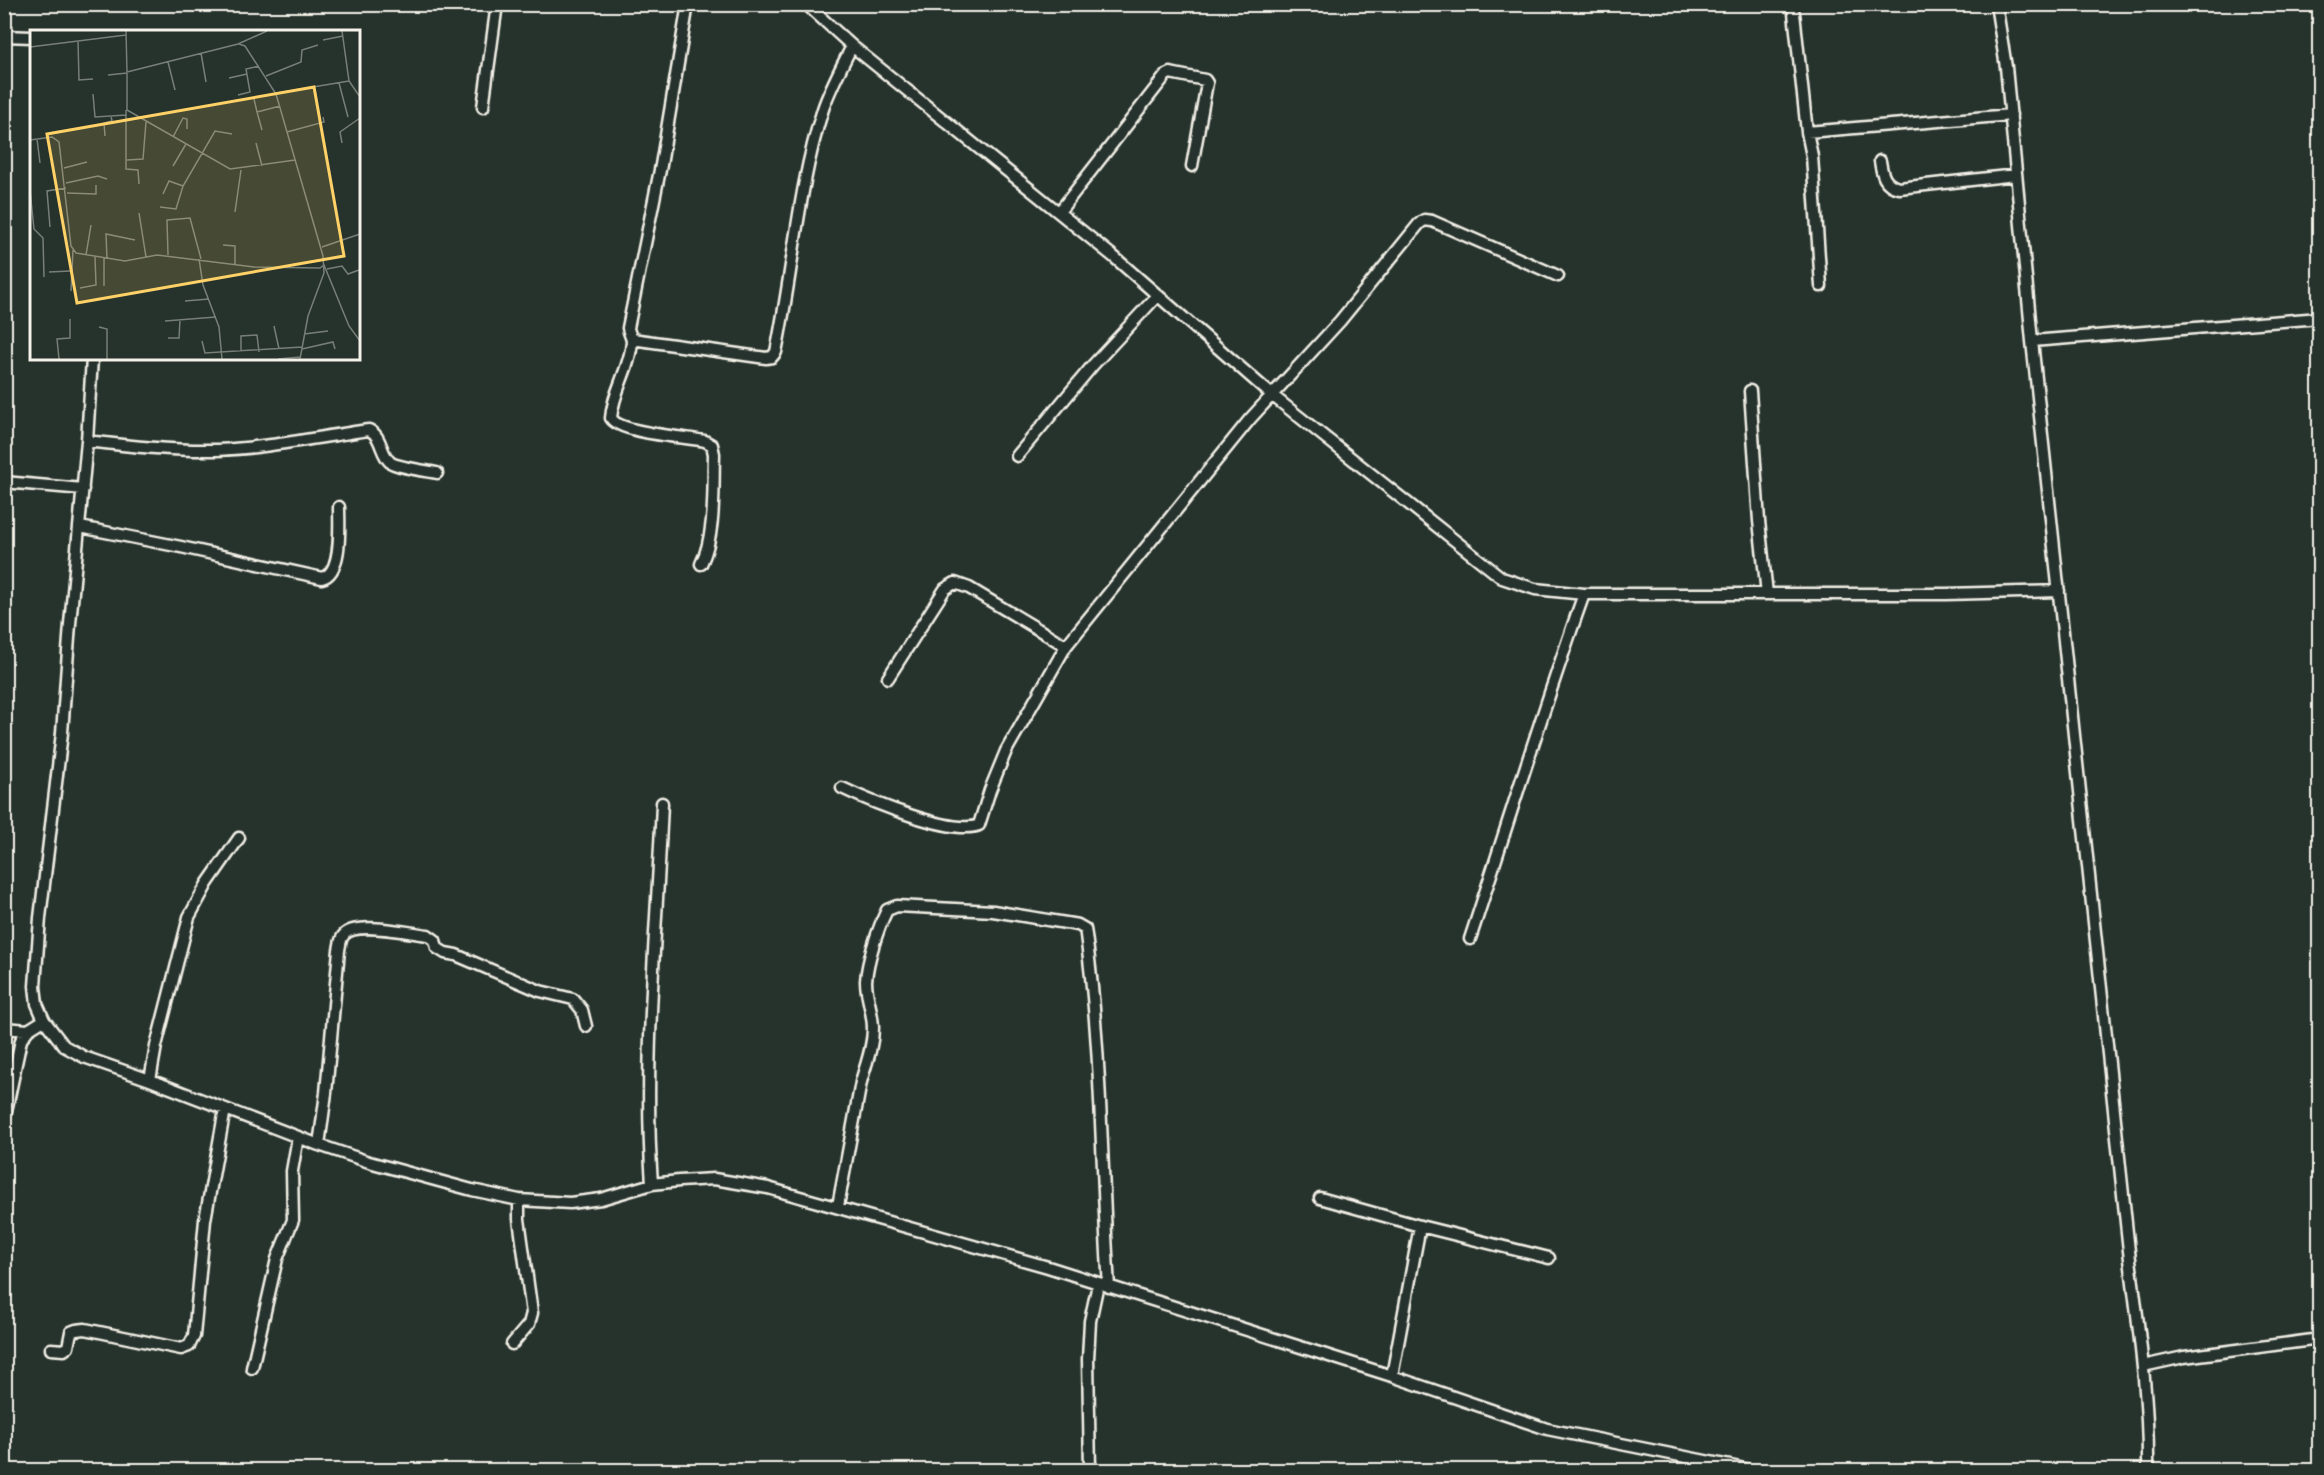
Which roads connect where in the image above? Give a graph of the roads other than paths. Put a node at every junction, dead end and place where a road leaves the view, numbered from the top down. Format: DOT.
graph roads {
  1 [pos="497,4"];
  2 [pos="688,4"];
  3 [pos="806,4"];
  4 [pos="1996,4"];
  5 [pos="1794,12"];
  6 [pos="4,36"];
  7 [pos="30,37"];
  8 [pos="852,46"];
  9 [pos="483,106"];
  10 [pos="2011,115"];
  11 [pos="1808,132"];
  12 [pos="1880,161"];
  13 [pos="1192,166"];
  14 [pos="2016,174"];
  15 [pos="1059,212"];
  16 [pos="1558,276"];
  17 [pos="1821,286"];
  18 [pos="1157,296"];
  19 [pos="2319,318"];
  20 [pos="633,339"];
  21 [pos="2032,341"];
  22 [pos="92,360"];
  23 [pos="1750,391"];
  24 [pos="1273,396"];
  25 [pos="87,441"];
  26 [pos="1017,456"];
  27 [pos="437,473"];
  28 [pos="4,482"];
  29 [pos="83,489"];
  30 [pos="339,507"];
  31 [pos="80,527"];
  32 [pos="701,564"];
  33 [pos="2059,591"];
  34 [pos="1584,594"];
  35 [pos="1767,594"];
  36 [pos="1066,646"];
  37 [pos="888,678"];
  38 [pos="842,788"];
  39 [pos="662,803"];
  40 [pos="239,838"];
  41 [pos="1470,939"];
  42 [pos="44,1020"];
  43 [pos="586,1026"];
  44 [pos="4,1028"];
  45 [pos="28,1030"];
  46 [pos="150,1080"];
  47 [pos="225,1109"];
  48 [pos="4,1121"];
  49 [pos="298,1137"];
  50 [pos="319,1145"];
  51 [pos="652,1184"];
  52 [pos="1320,1198"];
  53 [pos="519,1200"];
  54 [pos="838,1206"];
  55 [pos="1420,1226"];
  56 [pos="1549,1258"];
  57 [pos="1103,1285"];
  58 [pos="2319,1339"];
  59 [pos="512,1344"];
  60 [pos="51,1349"];
  61 [pos="2143,1366"];
  62 [pos="252,1368"];
  63 [pos="1392,1376"];
  64 [pos="1090,1470"];
  65 [pos="1750,1470"];
  66 [pos="2148,1470"];
  1 -- 9 [label="street"];
  2 -- 20 [label="street"];
  3 -- 8 [label="street"];
  4 -- 10 [label="street"];
  5 -- 11 [label="street"];
  6 -- 7 [label="street"];
  8 -- 15 [label="street"];
  8 -- 20 [label="street"];
  10 -- 11 [label="street"];
  10 -- 14 [label="street"];
  11 -- 17 [label="street"];
  12 -- 14 [label="street"];
  13 -- 15 [label="street"];
  14 -- 21 [label="street"];
  15 -- 18 [label="street"];
  16 -- 24 [label="street"];
  18 -- 24 [label="street"];
  18 -- 26 [label="street"];
  19 -- 21 [label="street"];
  20 -- 32 [label="street"];
  21 -- 33 [label="street"];
  22 -- 25 [label="street"];
  23 -- 35 [label="street"];
  24 -- 34 [label="street"];
  24 -- 36 [label="street"];
  25 -- 27 [label="street"];
  25 -- 29 [label="street"];
  28 -- 29 [label="street"];
  29 -- 31 [label="street"];
  30 -- 31 [label="street"];
  31 -- 42 [label="street"];
  33 -- 35 [label="street"];
  33 -- 61 [label="street"];
  34 -- 35 [label="street"];
  34 -- 41 [label="street"];
  36 -- 37 [label="street"];
  36 -- 38 [label="street"];
  39 -- 51 [label="street"];
  40 -- 46 [label="street"];
  42 -- 45 [label="street"];
  42 -- 46 [label="street"];
  43 -- 50 [label="street"];
  44 -- 45 [label="street"];
  45 -- 48 [label="street"];
  46 -- 47 [label="street"];
  47 -- 49 [label="street"];
  47 -- 60 [label="street"];
  49 -- 50 [label="street"];
  49 -- 62 [label="street"];
  50 -- 53 [label="street"];
  51 -- 53 [label="street"];
  51 -- 54 [label="street"];
  52 -- 55 [label="street"];
  53 -- 59 [label="street"];
  54 -- 57 [label="street"];
  54 -- 57 [label="street"];
  55 -- 56 [label="street"];
  55 -- 63 [label="street"];
  57 -- 63 [label="street"];
  57 -- 64 [label="street"];
  58 -- 61 [label="street"];
  61 -- 66 [label="street"];
  63 -- 65 [label="street"];
}
